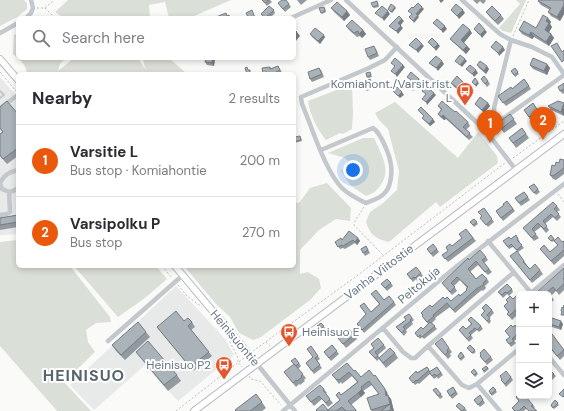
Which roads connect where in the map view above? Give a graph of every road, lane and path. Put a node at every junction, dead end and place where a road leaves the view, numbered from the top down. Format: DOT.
graph roads {
  1 [pos="31,0"];
  2 [pos="54,0"];
  3 [pos="331,0"];
  4 [pos="346,0"];
  5 [pos="462,0"];
  6 [pos="529,0"];
  7 [pos="33,8"];
  8 [pos="44,8"];
  9 [pos="28,16"];
  10 [pos="53,16"];
  11 [pos="295,16"];
  12 [pos="16,24"];
  13 [pos="0,33"];
  14 [pos="512,40"];
  15 [pos="397,47"];
  16 [pos="0,59"];
  17 [pos="0,72"];
  18 [pos="564,74"];
  19 [pos="16,78"];
  20 [pos="0,90"];
  21 [pos="16,92"];
  22 [pos="16,96"];
  23 [pos="0,98"];
  24 [pos="0,108"];
  25 [pos="564,121"];
  26 [pos="495,124"];
  27 [pos="486,132"];
  28 [pos="564,134"];
  29 [pos="321,150"];
  30 [pos="509,161"];
  31 [pos="16,170"];
  32 [pos="516,170"];
  33 [pos="564,184"];
  34 [pos="16,190"];
  35 [pos="554,191"];
  36 [pos="9,192"];
  37 [pos="564,202"];
  38 [pos="366,203"];
  39 [pos="0,215"];
  40 [pos="488,241"];
  41 [pos="383,255"];
  42 [pos="564,265"];
  43 [pos="164,268"];
  44 [pos="177,268"];
  45 [pos="513,273"];
  46 [pos="183,275"];
  47 [pos="175,282"];
  48 [pos="529,291"];
  49 [pos="535,291"];
  50 [pos="204,308"];
  51 [pos="383,328"];
  52 [pos="227,336"];
  53 [pos="108,341"];
  54 [pos="266,341"];
  55 [pos="428,346"];
  56 [pos="274,351"];
  57 [pos="516,352"];
  58 [pos="249,354"];
  59 [pos="552,361"];
  60 [pos="238,362"];
  61 [pos="257,364"];
  62 [pos="246,372"];
  63 [pos="222,375"];
  64 [pos="564,375"];
  65 [pos="224,380"];
  66 [pos="477,384"];
  67 [pos="290,405"];
  68 [pos="284,410"];
  69 [pos="176,411"];
  70 [pos="194,411"];
  71 [pos="295,411"];
  72 [pos="500,411"];
  1 -- 7 [label="street"];
  2 -- 8 [label="path"];
  3 -- 11 [label="street"];
  4 -- 15 [label="street"];
  5 -- 14 [label="street"];
  6 -- 14 [label="path"];
  7 -- 8 [label="path"];
  7 -- 9 [label="street"];
  8 -- 10 [label="path"];
  12 -- 13 [label="street"];
  14 -- 18 [label="street"];
  14 -- 26 [label="street"];
  15 -- 27 [label="street"];
  15 -- 29 [label="street"];
  16 -- 19 [label="main road"];
  17 -- 21 [label="path"];
  18 -- 26 [label="street"];
  20 -- 23 [label="lane"];
  22 -- 24 [label="street"];
  25 -- 30 [label="path"];
  26 -- 27 [label="street"];
  27 -- 30 [label="street"];
  28 -- 32 [label="main road, Vanha Viitostie"];
  29 -- 38 [label="street"];
  29 -- 38 [label="street"];
  30 -- 32 [label="street"];
  30 -- 41 [label="path"];
  31 -- 36 [label="street"];
  32 -- 56 [label="main road, Vanha Viitostie"];
  33 -- 35 [label="street, Peltokuja"];
  34 -- 36 [label="street"];
  35 -- 37 [label="path"];
  35 -- 40 [label="street, Peltokuja"];
  36 -- 39 [label="street"];
  38 -- 41 [label="path"];
  40 -- 45 [label="street"];
  40 -- 51 [label="street, Peltokuja"];
  41 -- 54 [label="path"];
  42 -- 49 [label="street"];
  43 -- 47 [label="path"];
  44 -- 46 [label="main road, Heinisuontie"];
  45 -- 48 [label="street"];
  45 -- 55 [label="street"];
  46 -- 47 [label="street"];
  46 -- 58 [label="main road, Heinisuontie"];
  47 -- 50 [label="path"];
  47 -- 53 [label="street"];
  51 -- 55 [label="street"];
  51 -- 67 [label="street, Peltokuja"];
  52 -- 60 [label="path"];
  54 -- 56 [label="path"];
  54 -- 58 [label="path"];
  55 -- 66 [label="street"];
  56 -- 61 [label="main road, Vanha Viitostie"];
  57 -- 66 [label="street"];
  58 -- 60 [label="path"];
  58 -- 61 [label="main road, Heinisuontie"];
  59 -- 64 [label="street"];
  60 -- 62 [label="path"];
  60 -- 63 [label="path"];
  61 -- 62 [label="main road, Vanha Viitostie"];
  61 -- 67 [label="street, Heinisuontie"];
  62 -- 68 [label="path"];
  62 -- 70 [label="main road, Vanha Viitostie"];
  63 -- 65 [label="path"];
  63 -- 69 [label="path"];
  66 -- 72 [label="street"];
  67 -- 68 [label="street, Peltokuja"];
  67 -- 71 [label="street, Heinisuontie"];
}
